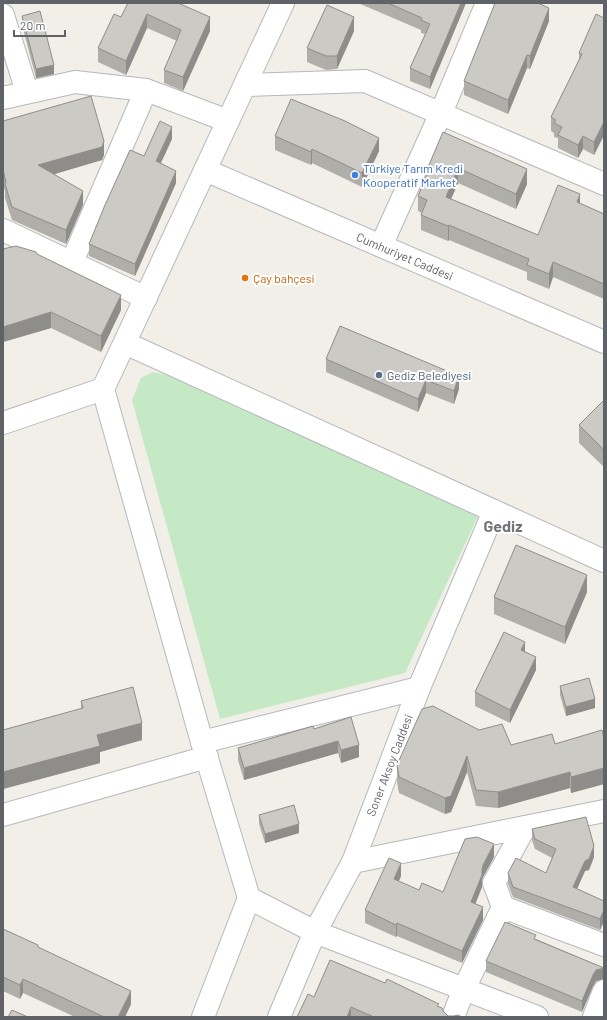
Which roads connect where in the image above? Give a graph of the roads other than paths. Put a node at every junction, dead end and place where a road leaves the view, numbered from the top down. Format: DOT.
graph roads {
  1 [pos="283,3"];
  2 [pos="487,3"];
  3 [pos="3,15"];
  4 [pos="245,85"];
  5 [pos="146,90"];
  6 [pos="27,92"];
  7 [pos="3,98"];
  8 [pos="441,113"];
  9 [pos="228,121"];
  10 [pos="205,170"];
  11 [pos="604,184"];
  12 [pos="3,230"];
  13 [pos="381,246"];
  14 [pos="72,262"];
  15 [pos="146,298"];
  16 [pos="125,342"];
  17 [pos="604,342"];
  18 [pos="103,390"];
  19 [pos="4,417"];
  20 [pos="494,511"];
  21 [pos="604,561"];
  22 [pos="418,688"];
  23 [pos="204,750"];
  24 [pos="604,811"];
  25 [pos="3,815"];
  26 [pos="525,827"];
  27 [pos="352,862"];
  28 [pos="249,898"];
  29 [pos="503,907"];
  30 [pos="315,932"];
  31 [pos="604,945"];
  32 [pos="464,989"];
  33 [pos="604,991"];
  34 [pos="203,1017"];
  35 [pos="279,1017"];
  36 [pos="453,1017"];
  37 [pos="537,1017"];
  38 [pos="594,1017"];
  1 -- 4 [label="street"];
  2 -- 8 [label="street"];
  3 -- 6 [label="street"];
  4 -- 8 [label="street"];
  4 -- 9 [label="street"];
  5 -- 6 [label="street"];
  5 -- 9 [label="street"];
  5 -- 14 [label="street"];
  6 -- 7 [label="street"];
  8 -- 11 [label="street"];
  8 -- 13 [label="street"];
  9 -- 10 [label="street"];
  10 -- 13 [label="street, Cumhuriyet Caddesi"];
  10 -- 15 [label="street"];
  12 -- 14 [label="street"];
  13 -- 17 [label="street, Cumhuriyet Caddesi"];
  14 -- 15 [label="street"];
  15 -- 16 [label="street"];
  16 -- 18 [label="street"];
  16 -- 20 [label="street"];
  18 -- 19 [label="street"];
  18 -- 23 [label="street"];
  20 -- 21 [label="street"];
  20 -- 22 [label="street, Soner Aksoy Caddesi"];
  22 -- 23 [label="street"];
  22 -- 27 [label="street, Soner Aksoy Caddesi"];
  23 -- 25 [label="street"];
  23 -- 28 [label="street"];
  24 -- 26 [label="street"];
  26 -- 27 [label="street"];
  26 -- 29 [label="street"];
  27 -- 30 [label="street, Soner Aksoy Caddesi"];
  28 -- 30 [label="street"];
  28 -- 34 [label="street"];
  29 -- 31 [label="street"];
  29 -- 32 [label="street"];
  30 -- 32 [label="street"];
  30 -- 35 [label="street, Soner Aksoy Caddesi"];
  32 -- 36 [label="street"];
  32 -- 37 [label="street"];
  33 -- 38 [label="street"];
}
